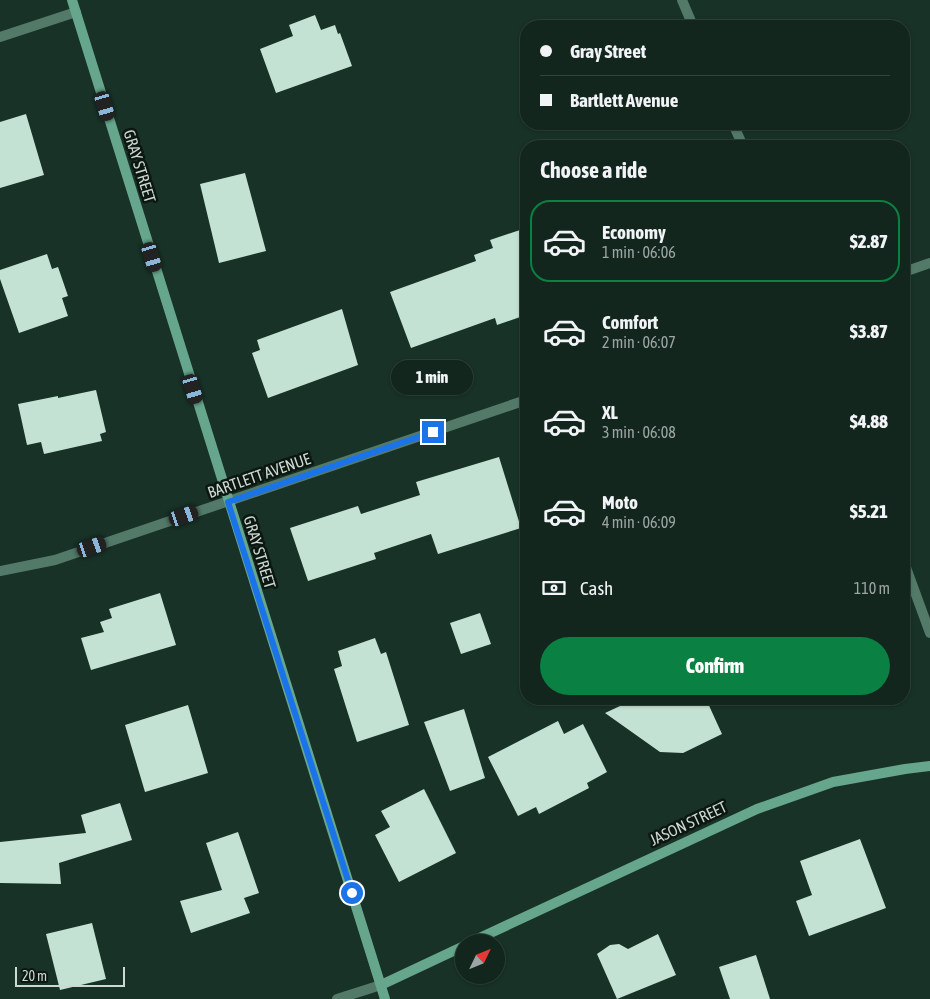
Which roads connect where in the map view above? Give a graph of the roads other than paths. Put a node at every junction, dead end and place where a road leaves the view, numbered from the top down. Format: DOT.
graph roads {
  1 [pos="72,0"];
  2 [pos="682,0"];
  3 [pos="76,12"];
  4 [pos="690,20"];
  5 [pos="0,37"];
  6 [pos="930,263"];
  7 [pos="910,270"];
  8 [pos="520,402"];
  9 [pos="228,502"];
  10 [pos="0,571"];
  11 [pos="910,578"];
  12 [pos="930,633"];
  13 [pos="930,766"];
  14 [pos="488,934"];
  15 [pos="455,950"];
  16 [pos="381,985"];
  17 [pos="337,999"];
  18 [pos="385,999"];
  1 -- 3 [label="street, GRAY STREET"];
  2 -- 4 [label="street"];
  3 -- 5 [label="street"];
  3 -- 9 [label="street, GRAY STREET"];
  6 -- 7 [label="street"];
  8 -- 9 [label="street, BARTLETT AVENUE"];
  9 -- 10 [label="street, BARTLETT AVENUE"];
  9 -- 16 [label="street, GRAY STREET"];
  11 -- 12 [label="street"];
  13 -- 14 [label="street, JASON STREET"];
  15 -- 16 [label="street"];
  16 -- 17 [label="street"];
  16 -- 18 [label="street, GRAY STREET"];
}
